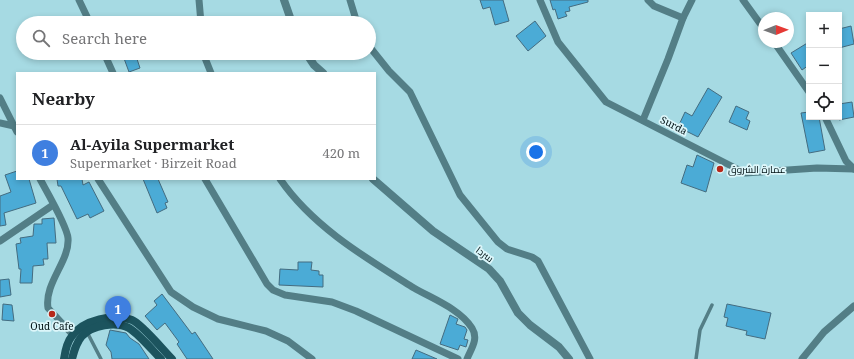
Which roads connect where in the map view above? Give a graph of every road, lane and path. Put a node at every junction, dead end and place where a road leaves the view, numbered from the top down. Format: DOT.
graph roads {
  1 [pos="79,0"];
  2 [pos="199,0"];
  3 [pos="284,0"];
  4 [pos="350,0"];
  5 [pos="540,0"];
  6 [pos="648,0"];
  7 [pos="692,0"];
  8 [pos="743,0"];
  9 [pos="87,16"];
  10 [pos="200,16"];
  11 [pos="290,16"];
  12 [pos="355,16"];
  13 [pos="683,18"];
  14 [pos="758,21"];
  15 [pos="778,48"];
  16 [pos="376,55"];
  17 [pos="107,60"];
  18 [pos="206,60"];
  19 [pos="311,60"];
  20 [pos="113,72"];
  21 [pos="211,72"];
  22 [pos="322,72"];
  23 [pos="806,88"];
  24 [pos="0,98"];
  25 [pos="643,120"];
  26 [pos="826,120"];
  27 [pos="0,123"];
  28 [pos="15,129"];
  29 [pos="854,169"];
  30 [pos="40,180"];
  31 [pos="99,180"];
  32 [pos="206,180"];
  33 [pos="281,180"];
  34 [pos="374,180"];
  35 [pos="53,205"];
  36 [pos="0,241"];
  37 [pos="712,305"];
  38 [pos="854,306"];
  39 [pos="87,332"];
  40 [pos="72,334"];
  41 [pos="79,340"];
  42 [pos="64,359"];
  43 [pos="72,359"];
  44 [pos="101,359"];
  45 [pos="161,359"];
  46 [pos="172,359"];
  47 [pos="312,359"];
  48 [pos="458,359"];
  49 [pos="467,359"];
  50 [pos="570,359"];
  51 [pos="590,359"];
  52 [pos="696,359"];
  53 [pos="802,359"];
  1 -- 9 [label="street"];
  2 -- 10 [label="street"];
  3 -- 11 [label="street"];
  4 -- 12 [label="street"];
  5 -- 25 [label="street, Surda"];
  6 -- 13 [label="street"];
  7 -- 13 [label="street"];
  8 -- 14 [label="street"];
  13 -- 25 [label="street"];
  15 -- 23 [label="street"];
  16 -- 51 [label="street"];
  17 -- 20 [label="street"];
  18 -- 21 [label="street"];
  19 -- 22 [label="street"];
  24 -- 28 [label="street"];
  25 -- 29 [label="street, Surda"];
  26 -- 29 [label="street"];
  27 -- 28 [label="street"];
  30 -- 35 [label="street"];
  31 -- 47 [label="street"];
  32 -- 48 [label="street"];
  33 -- 49 [label="street"];
  34 -- 50 [label="street, سردا"];
  35 -- 36 [label="street"];
  35 -- 40 [label="street"];
  37 -- 52 [label="lane"];
  38 -- 53 [label="street"];
  39 -- 41 [label="main road"];
  39 -- 44 [label="lane"];
  39 -- 45 [label="main road"];
  40 -- 41 [label="main road"];
  40 -- 42 [label="main road"];
  40 -- 46 [label="main road"];
  41 -- 43 [label="main road"];
}
